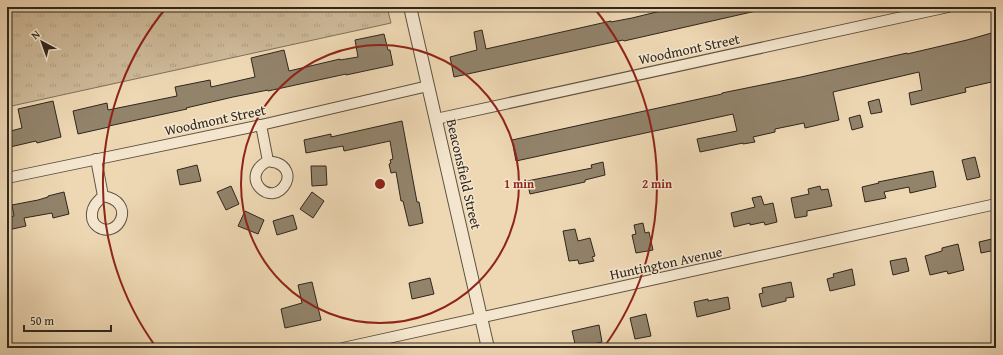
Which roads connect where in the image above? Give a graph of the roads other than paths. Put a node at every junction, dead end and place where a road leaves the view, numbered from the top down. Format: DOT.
graph roads {
  1 [pos="410,7"];
  2 [pos="948,7"];
  3 [pos="428,86"];
  4 [pos="436,119"];
  5 [pos="261,125"];
  6 [pos="96,159"];
  7 [pos="268,161"];
  8 [pos="7,178"];
  9 [pos="103,196"];
  10 [pos="996,204"];
  11 [pos="481,318"];
  12 [pos="343,348"];
  13 [pos="488,348"];
  1 -- 3 [label="street, Beaconsfield Street"];
  2 -- 4 [label="street, Woodmont Street"];
  3 -- 4 [label="street, Beaconsfield Street"];
  3 -- 5 [label="street, Woodmont Street"];
  4 -- 11 [label="street, Beaconsfield Street"];
  5 -- 6 [label="street, Woodmont Street"];
  5 -- 7 [label="street"];
  6 -- 8 [label="street, Woodmont Street"];
  6 -- 9 [label="street"];
  10 -- 11 [label="street, Huntington Avenue"];
  11 -- 12 [label="street, Huntington Avenue"];
  11 -- 13 [label="street, Beaconsfield Street"];
}
